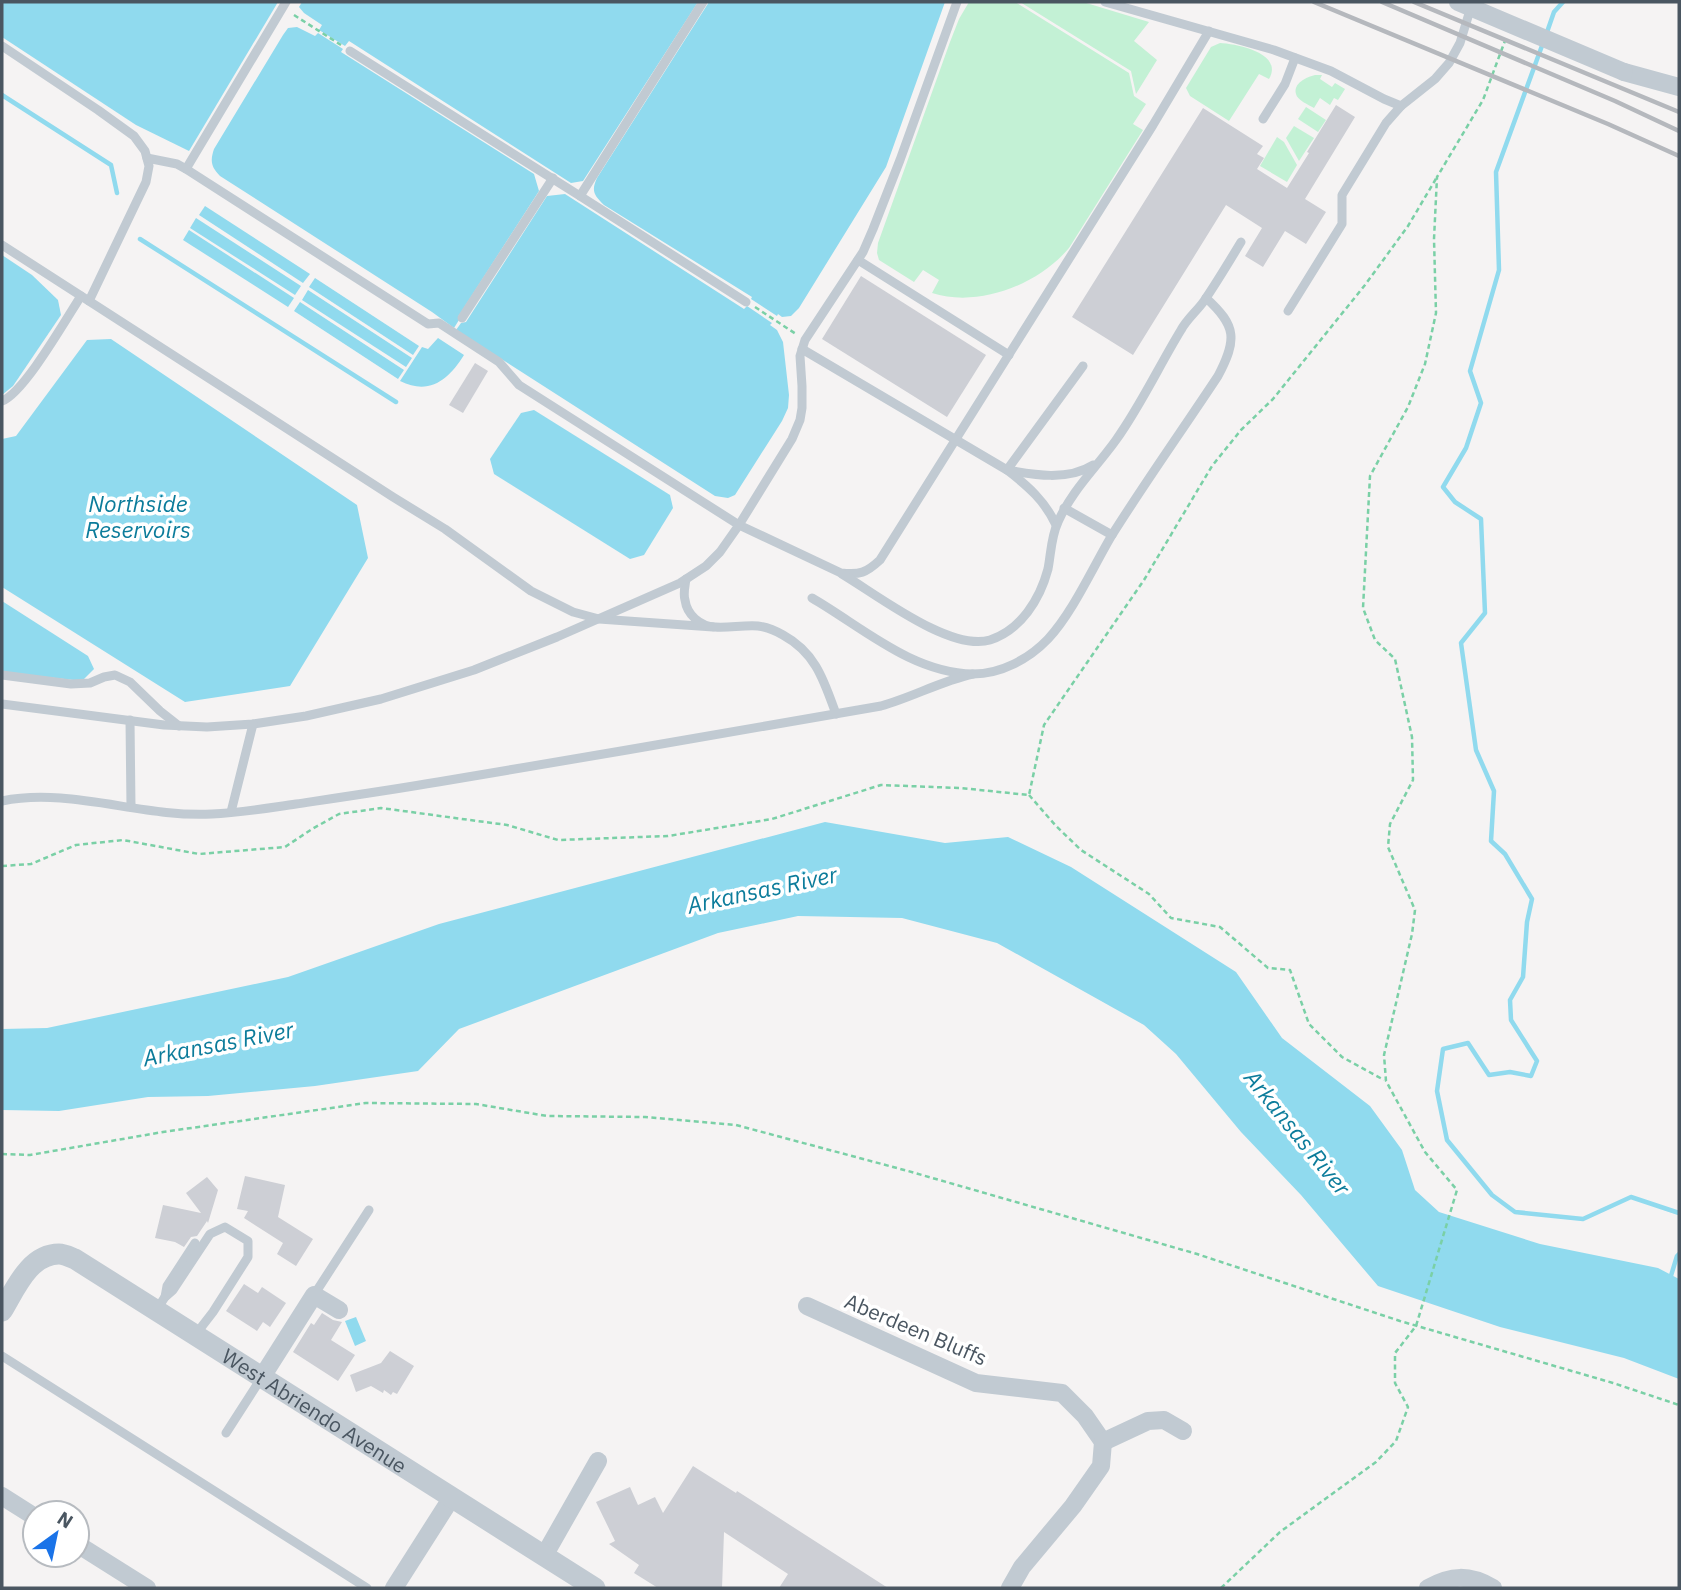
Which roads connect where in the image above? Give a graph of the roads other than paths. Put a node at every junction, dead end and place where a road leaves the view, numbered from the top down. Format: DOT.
graph roads {
  1 [pos="703,2"];
  2 [pos="957,2"];
  3 [pos="1105,2"];
  4 [pos="1458,2"];
  5 [pos="1473,2"];
  6 [pos="284,5"];
  7 [pos="1209,31"];
  8 [pos="2,46"];
  9 [pos="350,51"];
  10 [pos="1295,58"];
  11 [pos="1679,87"];
  12 [pos="1401,106"];
  13 [pos="1263,119"];
  14 [pos="147,158"];
  15 [pos="186,169"];
  16 [pos="552,178"];
  17 [pos="580,196"];
  18 [pos="1241,242"];
  19 [pos="2,245"];
  20 [pos="858,260"];
  21 [pos="1206,298"];
  22 [pos="85,299"];
  23 [pos="746,302"];
  24 [pos="1288,311"];
  25 [pos="462,318"];
  26 [pos="804,344"];
  27 [pos="1009,355"];
  28 [pos="1083,366"];
  29 [pos="2,401"];
  30 [pos="955,440"];
  31 [pos="1102,457"];
  32 [pos="1007,470"];
  33 [pos="1064,509"];
  34 [pos="738,525"];
  35 [pos="1056,525"];
  36 [pos="1112,535"];
  37 [pos="841,573"];
  38 [pos="686,579"];
  39 [pos="812,597"];
  40 [pos="599,619"];
  41 [pos="713,627"];
  42 [pos="973,674"];
  43 [pos="2,675"];
  44 [pos="2,704"];
  45 [pos="836,714"];
  46 [pos="130,720"];
  47 [pos="253,724"];
  48 [pos="178,726"];
  49 [pos="2,801"];
  50 [pos="131,807"];
  51 [pos="231,812"];
  52 [pos="369,1210"];
  53 [pos="195,1243"];
  54 [pos="314,1295"];
  55 [pos="160,1304"];
  56 [pos="807,1306"];
  57 [pos="339,1310"];
  58 [pos="2,1311"];
  59 [pos="195,1336"];
  60 [pos="2,1356"];
  61 [pos="262,1377"];
  62 [pos="1184,1431"];
  63 [pos="226,1433"];
  64 [pos="1102,1442"];
  65 [pos="598,1461"];
  66 [pos="2,1496"];
  67 [pos="452,1497"];
  68 [pos="21,1508"];
  69 [pos="91,1553"];
  70 [pos="544,1556"];
  71 [pos="147,1588"];
  72 [pos="368,1588"];
  73 [pos="394,1588"];
  74 [pos="595,1588"];
  75 [pos="1010,1588"];
  76 [pos="1428,1588"];
  77 [pos="1493,1588"];
  1 -- 17 [label="lane"];
  2 -- 20 [label="lane"];
  3 -- 7 [label="lane"];
  4 -- 11 [label="street, bridge"];
  5 -- 12 [label="lane"];
  6 -- 15 [label="lane"];
  7 -- 10 [label="lane"];
  7 -- 27 [label="lane"];
  8 -- 14 [label="lane"];
  9 -- 16 [label="lane"];
  10 -- 12 [label="lane"];
  10 -- 13 [label="lane"];
  12 -- 24 [label="lane"];
  14 -- 15 [label="lane"];
  14 -- 22 [label="lane"];
  15 -- 34 [label="lane"];
  16 -- 17 [label="lane"];
  16 -- 25 [label="lane"];
  17 -- 23 [label="lane"];
  18 -- 21 [label="lane"];
  19 -- 22 [label="lane"];
  20 -- 26 [label="lane"];
  20 -- 27 [label="lane"];
  21 -- 31 [label="lane"];
  21 -- 36 [label="lane"];
  22 -- 29 [label="lane"];
  22 -- 40 [label="lane"];
  26 -- 30 [label="lane"];
  26 -- 34 [label="lane"];
  27 -- 30 [label="lane"];
  28 -- 32 [label="lane"];
  30 -- 32 [label="lane"];
  30 -- 37 [label="lane"];
  31 -- 32 [label="lane"];
  31 -- 33 [label="lane"];
  32 -- 35 [label="lane"];
  33 -- 35 [label="lane"];
  33 -- 36 [label="lane"];
  34 -- 37 [label="lane"];
  34 -- 38 [label="lane"];
  35 -- 37 [label="lane"];
  36 -- 42 [label="lane"];
  38 -- 40 [label="lane"];
  38 -- 41 [label="lane"];
  39 -- 42 [label="lane"];
  40 -- 41 [label="lane"];
  40 -- 47 [label="lane"];
  41 -- 45 [label="lane"];
  42 -- 45 [label="lane"];
  43 -- 48 [label="lane"];
  44 -- 46 [label="lane"];
  45 -- 51 [label="lane"];
  46 -- 48 [label="lane"];
  46 -- 50 [label="lane"];
  47 -- 48 [label="lane"];
  47 -- 51 [label="lane"];
  49 -- 50 [label="lane"];
  50 -- 51 [label="lane"];
  52 -- 54 [label="lane"];
  53 -- 55 [label="lane"];
  54 -- 57 [label="street"];
  54 -- 61 [label="street"];
  55 -- 58 [label="street, West Abriendo Avenue"];
  55 -- 59 [label="street, West Abriendo Avenue"];
  55 -- 59 [label="lane"];
  56 -- 64 [label="street, Aberdeen Bluffs"];
  59 -- 61 [label="street, West Abriendo Avenue"];
  60 -- 72 [label="lane"];
  61 -- 63 [label="lane"];
  61 -- 67 [label="street, West Abriendo Avenue"];
  62 -- 64 [label="street"];
  64 -- 75 [label="street"];
  65 -- 70 [label="street"];
  66 -- 68 [label="street"];
  67 -- 70 [label="street, West Abriendo Avenue"];
  67 -- 73 [label="street"];
  69 -- 71 [label="street"];
  70 -- 74 [label="street, West Abriendo Avenue"];
  76 -- 77 [label="street"];
}
